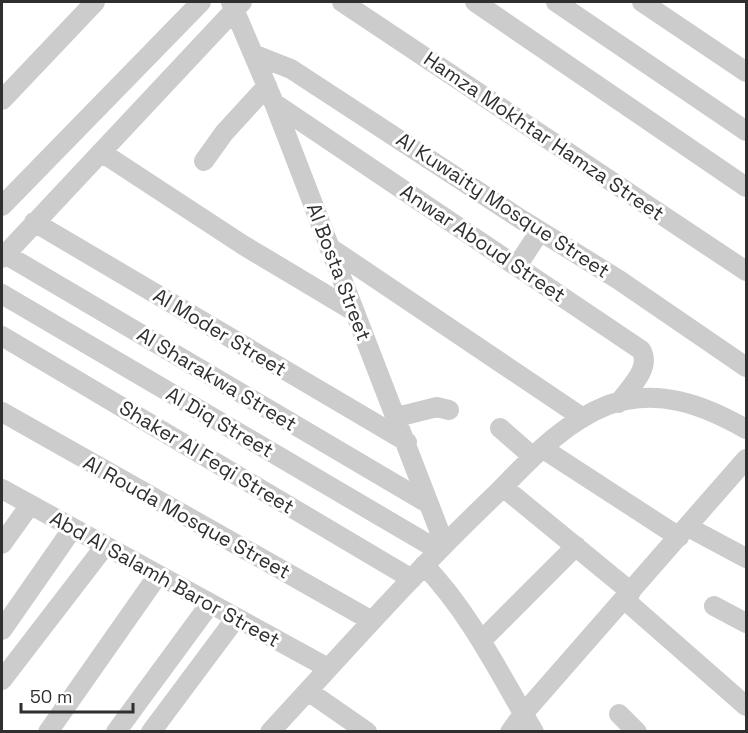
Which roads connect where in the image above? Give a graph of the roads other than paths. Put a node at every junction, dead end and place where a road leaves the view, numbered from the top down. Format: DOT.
graph roads {
  1 [pos="95,2"];
  2 [pos="201,2"];
  3 [pos="342,2"];
  4 [pos="475,2"];
  5 [pos="556,2"];
  6 [pos="642,2"];
  7 [pos="236,4"];
  8 [pos="253,54"];
  9 [pos="747,72"];
  10 [pos="270,94"];
  11 [pos="2,100"];
  12 [pos="747,131"];
  13 [pos="101,152"];
  14 [pos="204,161"];
  15 [pos="747,187"];
  16 [pos="2,206"];
  17 [pos="34,222"];
  18 [pos="540,231"];
  19 [pos="329,247"];
  20 [pos="3,256"];
  21 [pos="517,266"];
  22 [pos="747,271"];
  23 [pos="2,294"];
  24 [pos="355,312"];
  25 [pos="2,336"];
  26 [pos="747,367"];
  27 [pos="619,403"];
  28 [pos="449,410"];
  29 [pos="2,412"];
  30 [pos="397,417"];
  31 [pos="583,418"];
  32 [pos="500,428"];
  33 [pos="747,429"];
  34 [pos="406,442"];
  35 [pos="538,452"];
  36 [pos="747,459"];
  37 [pos="503,486"];
  38 [pos="2,489"];
  39 [pos="429,504"];
  40 [pos="30,505"];
  41 [pos="73,528"];
  42 [pos="683,532"];
  43 [pos="2,544"];
  44 [pos="105,546"];
  45 [pos="576,546"];
  46 [pos="441,547"];
  47 [pos="747,558"];
  48 [pos="418,572"];
  49 [pos="158,575"];
  50 [pos="628,596"];
  51 [pos="210,604"];
  52 [pos="714,606"];
  53 [pos="236,618"];
  54 [pos="372,621"];
  55 [pos="747,623"];
  56 [pos="2,630"];
  57 [pos="482,640"];
  58 [pos="328,668"];
  59 [pos="2,680"];
  60 [pos="308,691"];
  61 [pos="747,706"];
  62 [pos="524,714"];
  63 [pos="619,714"];
  64 [pos="272,731"];
  65 [pos="48,732"];
  66 [pos="116,732"];
  67 [pos="151,732"];
  68 [pos="368,732"];
  69 [pos="510,732"];
  70 [pos="534,732"];
  71 [pos="637,732"];
  1 -- 11 [label="street"];
  2 -- 16 [label="street"];
  3 -- 22 [label="street, Hamza Mokhtar Hamza Street"];
  4 -- 15 [label="street"];
  5 -- 12 [label="street"];
  6 -- 9 [label="street"];
  7 -- 8 [label="street, Al Bosta Street"];
  7 -- 13 [label="street"];
  8 -- 10 [label="street, Al Bosta Street"];
  8 -- 18 [label="street, Al Kuwaity Mosque Street"];
  10 -- 14 [label="street"];
  10 -- 19 [label="street, Al Bosta Street"];
  10 -- 21 [label="street, Anwar Aboud Street"];
  13 -- 17 [label="street"];
  13 -- 24 [label="street"];
  17 -- 20 [label="street"];
  17 -- 34 [label="street, Al Moder Street"];
  18 -- 21 [label="street"];
  18 -- 26 [label="street, Al Kuwaity Mosque Street"];
  19 -- 24 [label="street, Al Bosta Street"];
  19 -- 31 [label="street"];
  20 -- 39 [label="street, Al Sharakwa Street"];
  21 -- 27 [label="street, Anwar Aboud Street"];
  23 -- 46 [label="street, Al Diq Street"];
  24 -- 30 [label="street, Al Bosta Street"];
  25 -- 48 [label="street, Shaker Al Feqi Street"];
  27 -- 31 [label="street"];
  27 -- 33 [label="street"];
  28 -- 30 [label="street"];
  29 -- 54 [label="street, Al Rouda Mosque Street"];
  30 -- 34 [label="street, Al Bosta Street"];
  31 -- 35 [label="street"];
  32 -- 35 [label="street"];
  34 -- 39 [label="street, Al Bosta Street"];
  35 -- 37 [label="street"];
  35 -- 42 [label="street"];
  36 -- 42 [label="street"];
  37 -- 45 [label="street"];
  37 -- 46 [label="street"];
  38 -- 40 [label="street, Abd Al Salamh Baror Street"];
  39 -- 46 [label="street, Al Bosta Street"];
  40 -- 41 [label="street, Abd Al Salamh Baror Street"];
  40 -- 43 [label="street"];
  41 -- 44 [label="street, Abd Al Salamh Baror Street"];
  41 -- 56 [label="street"];
  42 -- 47 [label="street"];
  42 -- 50 [label="street"];
  44 -- 49 [label="street, Abd Al Salamh Baror Street"];
  44 -- 59 [label="street"];
  45 -- 50 [label="street"];
  45 -- 57 [label="street"];
  46 -- 48 [label="street"];
  48 -- 54 [label="street"];
  48 -- 57 [label="street, Shaker Al Feqi Street"];
  49 -- 51 [label="street, Abd Al Salamh Baror Street"];
  49 -- 65 [label="street"];
  50 -- 61 [label="street"];
  50 -- 62 [label="street"];
  51 -- 53 [label="street, Abd Al Salamh Baror Street"];
  51 -- 66 [label="street"];
  52 -- 55 [label="street"];
  53 -- 58 [label="street, Abd Al Salamh Baror Street"];
  53 -- 67 [label="street"];
  54 -- 58 [label="street"];
  57 -- 62 [label="street, Shaker Al Feqi Street"];
  58 -- 60 [label="street"];
  60 -- 64 [label="street"];
  60 -- 68 [label="street"];
  62 -- 69 [label="street"];
  62 -- 70 [label="street, Shaker Al Feqi Street"];
  63 -- 71 [label="street"];
}
